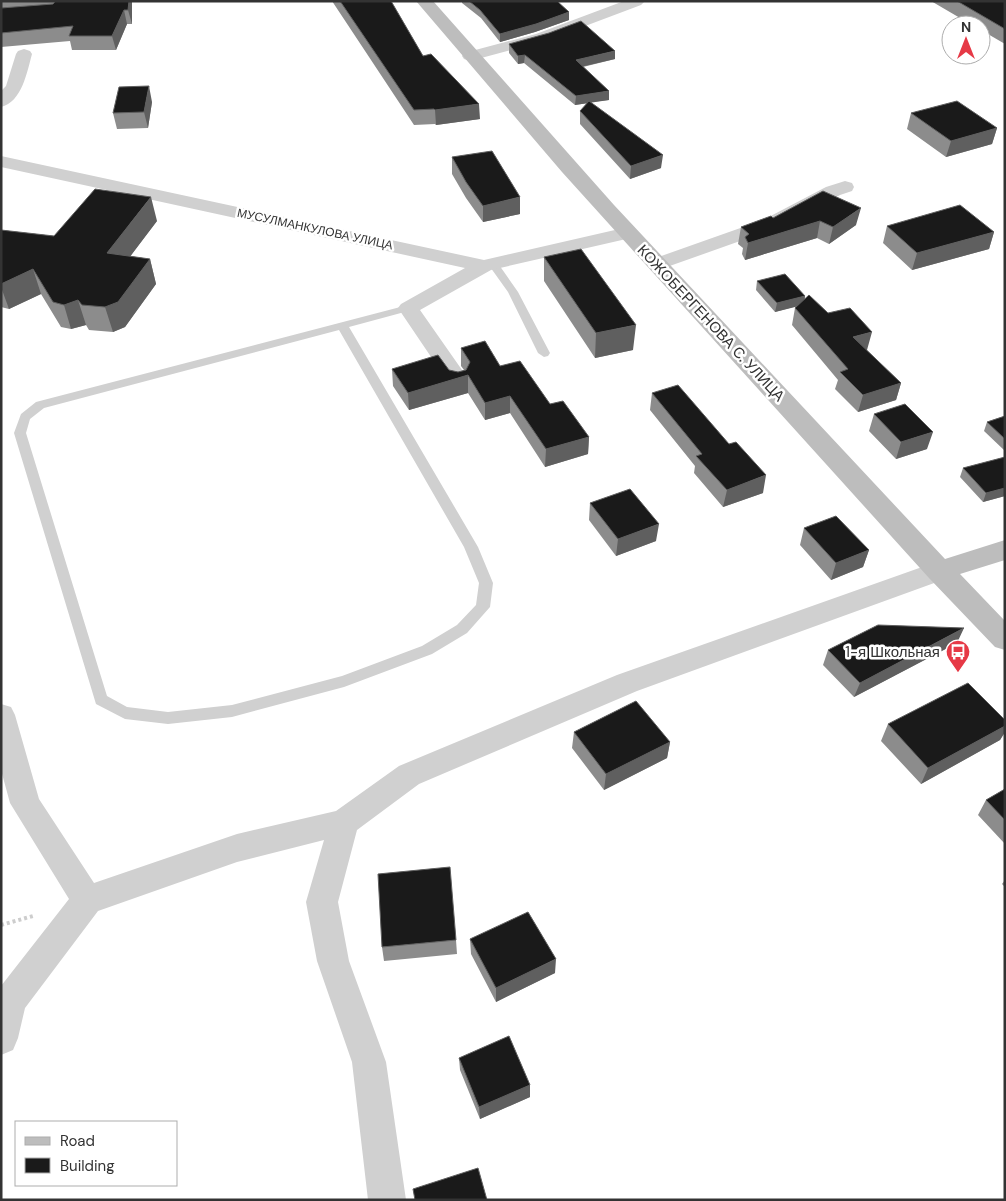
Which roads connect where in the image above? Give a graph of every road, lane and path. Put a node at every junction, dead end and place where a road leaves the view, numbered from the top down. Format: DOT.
graph roads {
  1 [pos="424,1"];
  2 [pos="636,2"];
  3 [pos="24,54"];
  4 [pos="470,56"];
  5 [pos="1,102"];
  6 [pos="1,161"];
  7 [pos="845,187"];
  8 [pos="628,233"];
  9 [pos="657,264"];
  10 [pos="489,265"];
  11 [pos="408,308"];
  12 [pos="343,326"];
  13 [pos="544,353"];
  14 [pos="458,380"];
  15 [pos="1005,550"];
  16 [pos="939,571"];
  17 [pos="1005,639"];
  18 [pos="1,715"];
  19 [pos="344,822"];
  20 [pos="87,900"];
  21 [pos="1,1038"];
  22 [pos="387,1200"];
  1 -- 4 [label="main road, КОЖОБЕРГЕНОВА С. УЛИЦА"];
  2 -- 4 [label="street"];
  3 -- 5 [label="street"];
  4 -- 8 [label="main road, КОЖОБЕРГЕНОВА С. УЛИЦА"];
  6 -- 10 [label="street, МУСУЛМАНКУЛОВА УЛИЦА"];
  7 -- 9 [label="street"];
  8 -- 9 [label="main road, КОЖОБЕРГЕНОВА С. УЛИЦА"];
  8 -- 10 [label="street, МУСУЛМАНКУЛОВА УЛИЦА"];
  9 -- 16 [label="main road, КОЖОБЕРГЕНОВА С. УЛИЦА"];
  10 -- 11 [label="street"];
  10 -- 13 [label="lane"];
  11 -- 12 [label="lane"];
  11 -- 14 [label="street"];
  12 -- 12 [label="lane"];
  15 -- 16 [label="main road"];
  16 -- 17 [label="main road, КОЖОБЕРГЕНОВА С. УЛИЦА"];
  16 -- 19 [label="street"];
  18 -- 20 [label="street"];
  19 -- 20 [label="street"];
  19 -- 22 [label="street"];
  20 -- 21 [label="street"];
}
